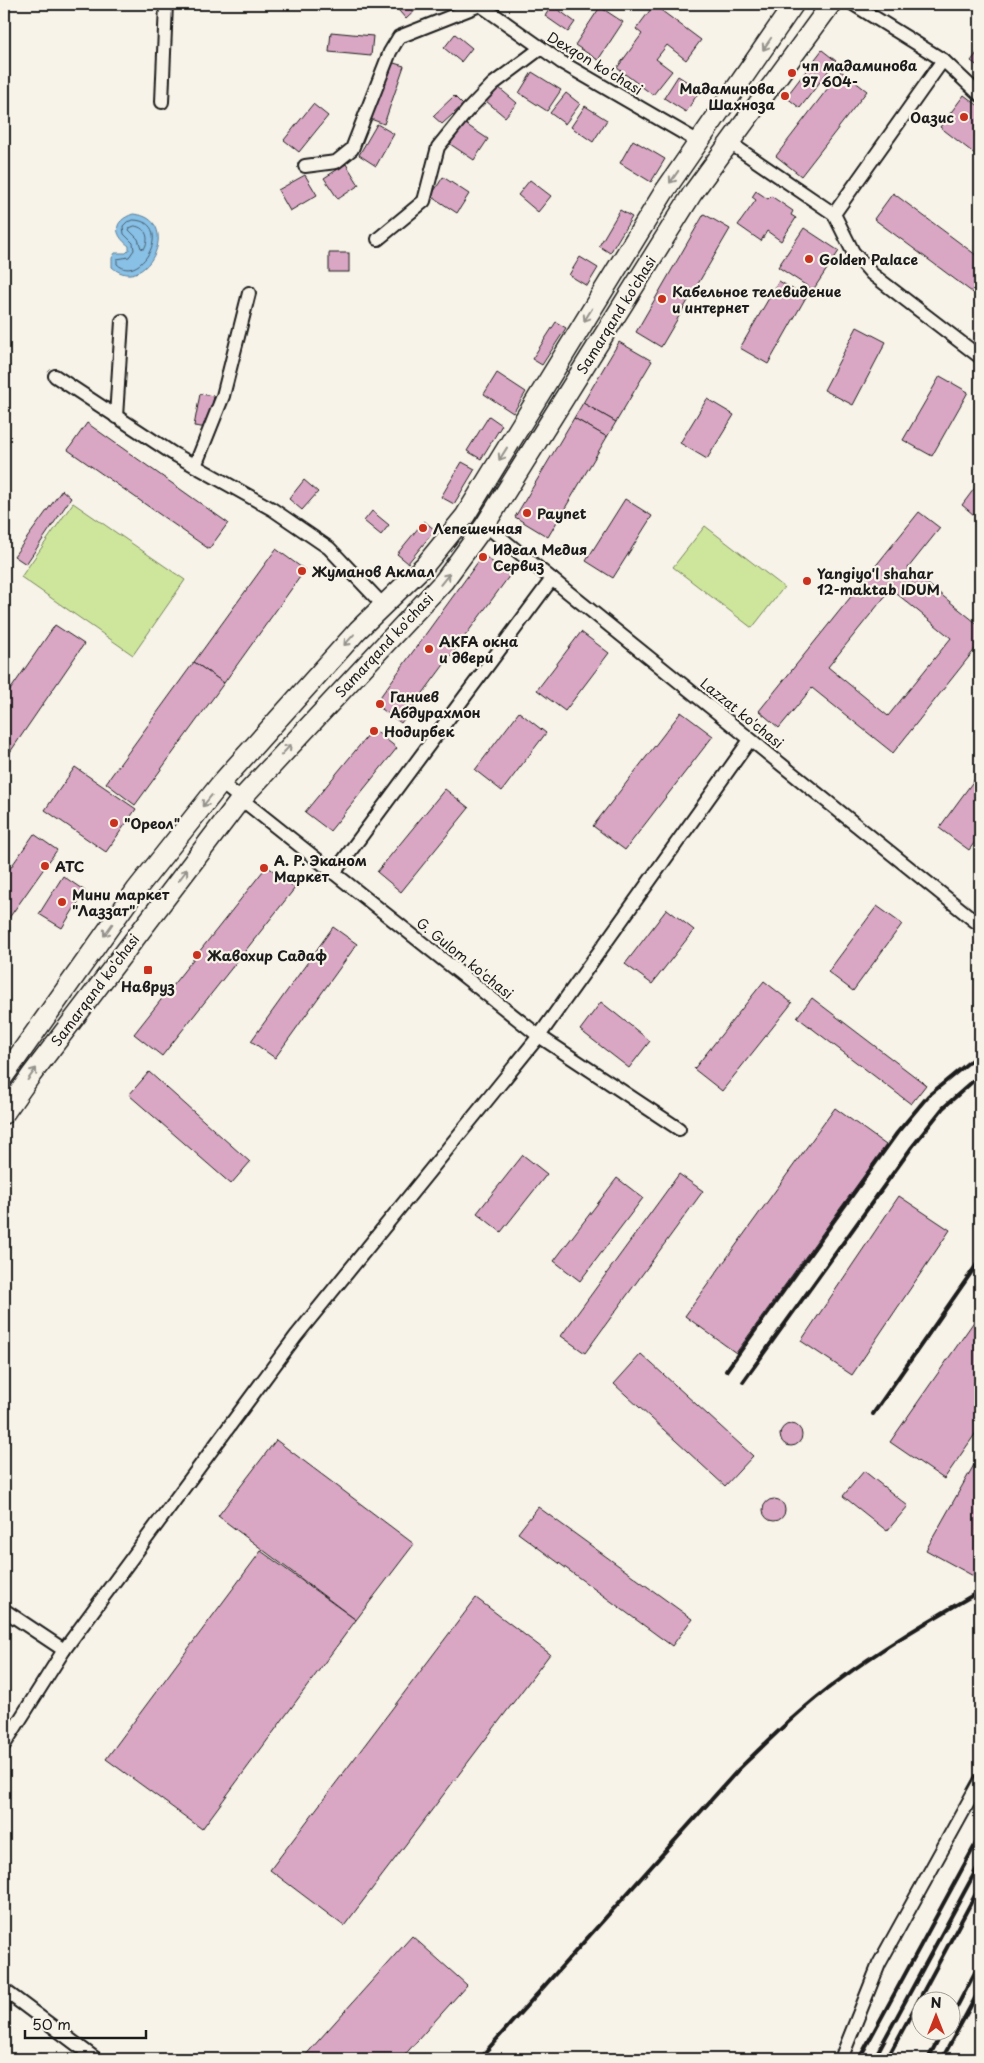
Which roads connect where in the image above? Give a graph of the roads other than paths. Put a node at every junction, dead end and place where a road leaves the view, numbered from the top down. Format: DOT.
graph roads {
  1 [pos="166,4"];
  2 [pos="479,4"];
  3 [pos="794,4"];
  4 [pos="831,4"];
  5 [pos="853,4"];
  6 [pos="541,48"];
  7 [pos="943,60"];
  8 [pos="980,95"];
  9 [pos="162,102"];
  10 [pos="699,142"];
  11 [pos="730,143"];
  12 [pos="305,166"];
  13 [pos="834,214"];
  14 [pos="378,239"];
  15 [pos="249,294"];
  16 [pos="122,321"];
  17 [pos="980,358"];
  18 [pos="55,376"];
  19 [pos="116,416"];
  20 [pos="195,466"];
  21 [pos="485,525"];
  22 [pos="552,579"];
  23 [pos="383,605"];
  24 [pos="750,740"];
  25 [pos="222,783"];
  26 [pos="241,799"];
  27 [pos="334,873"];
  28 [pos="980,924"];
  29 [pos="539,1036"];
  30 [pos="4,1076"];
  31 [pos="4,1114"];
  32 [pos="679,1129"];
  33 [pos="4,1610"];
  34 [pos="64,1650"];
  35 [pos="4,1745"];
  36 [pos="980,1781"];
  37 [pos="4,1990"];
  38 [pos="96,2059"];
  39 [pos="841,2059"];
  1 -- 9 [label="street"];
  2 -- 6 [label="street, Dexqon ko'chasi"];
  2 -- 12 [label="street"];
  3 -- 10 [label="main road, Samarqand ko'chasi, one-way"];
  4 -- 11 [label="main road, Samarqand ko'chasi"];
  5 -- 7 [label="street"];
  6 -- 10 [label="street, Dexqon ko'chasi"];
  6 -- 14 [label="street"];
  7 -- 8 [label="street"];
  7 -- 13 [label="street"];
  10 -- 23 [label="main road, Samarqand ko'chasi, one-way"];
  11 -- 13 [label="street"];
  11 -- 21 [label="main road, Samarqand ko'chasi"];
  13 -- 17 [label="street"];
  15 -- 20 [label="street"];
  16 -- 19 [label="street"];
  18 -- 19 [label="street"];
  19 -- 20 [label="street"];
  20 -- 23 [label="street"];
  21 -- 22 [label="street, Lazzat ko'chasi"];
  26 -- 21 [label="main road, Samarqand ko'chasi, one-way"];
  22 -- 24 [label="street, Lazzat ko'chasi"];
  22 -- 27 [label="street"];
  23 -- 25 [label="main road, Samarqand ko'chasi, one-way"];
  24 -- 28 [label="street, Lazzat ko'chasi"];
  24 -- 29 [label="street"];
  25 -- 26 [label="street, G. Gulom ko'chasi"];
  25 -- 30 [label="main road, Samarqand ko'chasi, one-way"];
  26 -- 27 [label="street, G. Gulom ko'chasi"];
  31 -- 26 [label="main road, Samarqand ko'chasi, one-way"];
  27 -- 29 [label="street, G. Gulom ko'chasi"];
  29 -- 32 [label="street, G. Gulom ko'chasi"];
  29 -- 34 [label="street"];
  33 -- 34 [label="street"];
  34 -- 35 [label="street"];
  36 -- 39 [label="street"];
  37 -- 38 [label="street"];
}
